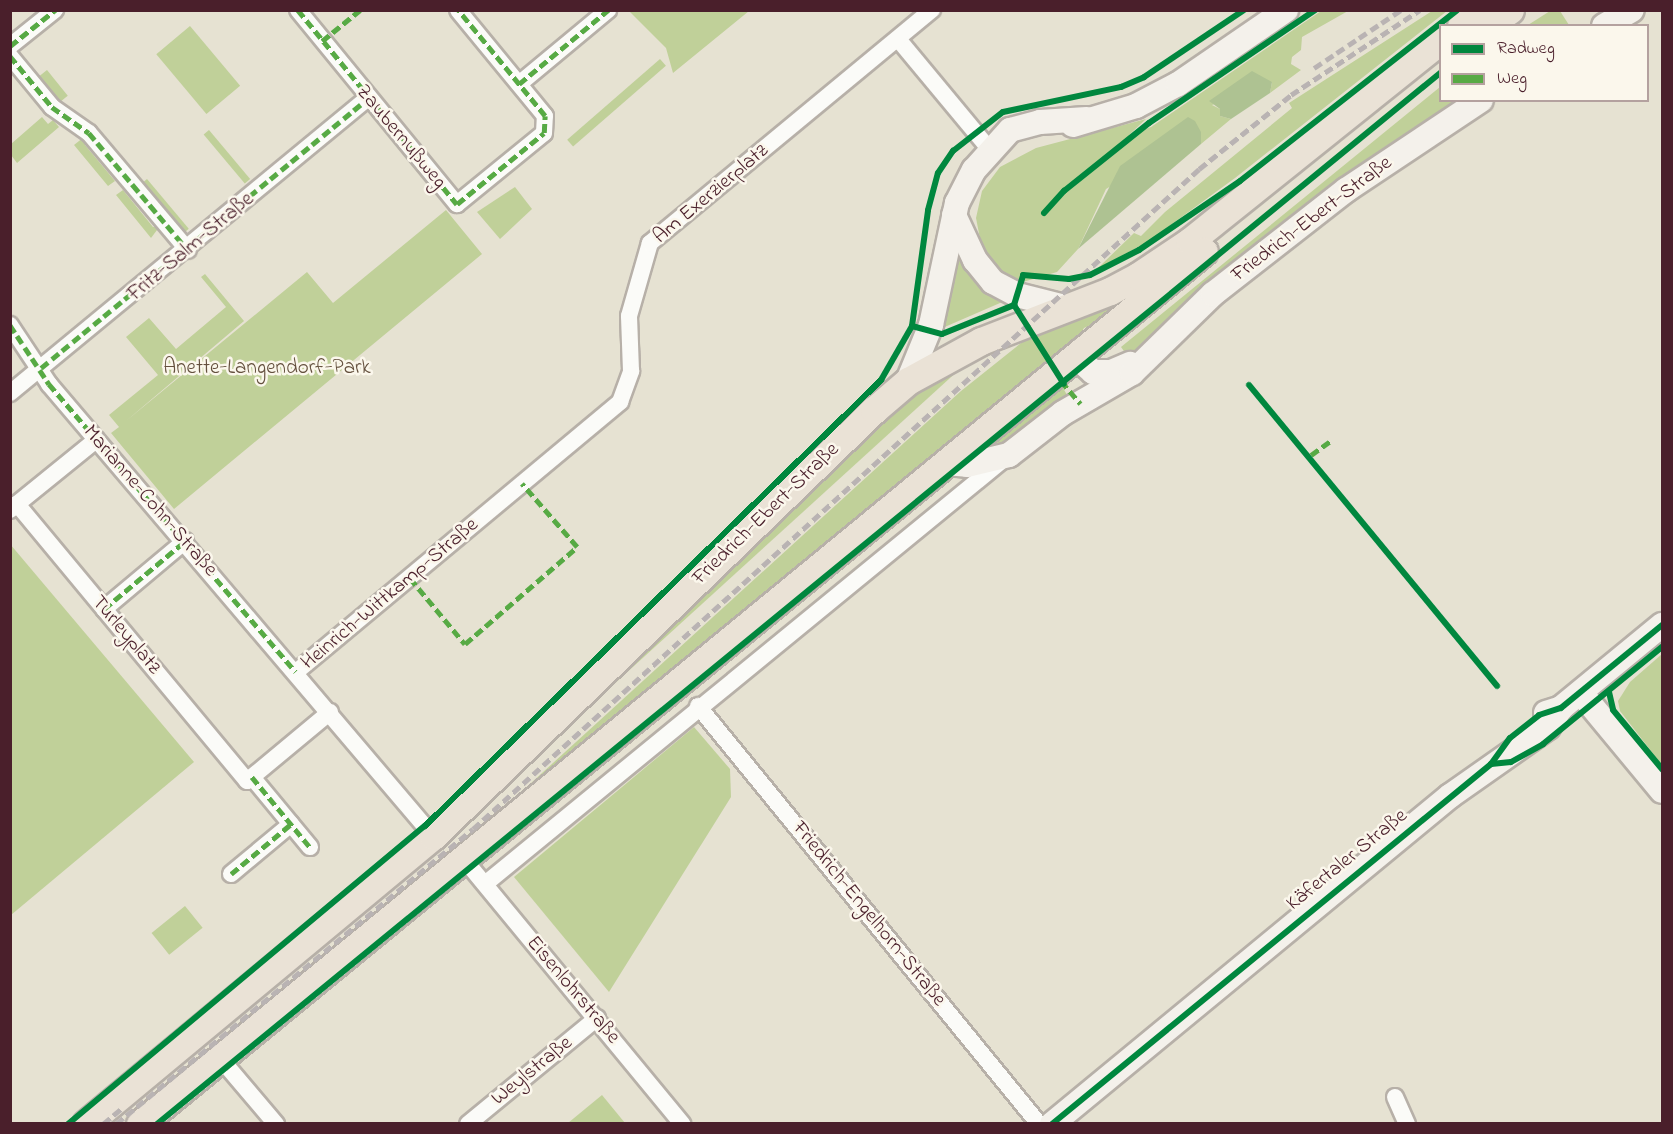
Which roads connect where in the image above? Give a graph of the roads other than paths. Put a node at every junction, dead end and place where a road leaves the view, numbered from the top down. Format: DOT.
graph roads {
  1 [pos="55,10"];
  2 [pos="298,10"];
  3 [pos="458,10"];
  4 [pos="608,10"];
  5 [pos="932,10"];
  6 [pos="1286,10"];
  7 [pos="1484,10"];
  8 [pos="1510,10"];
  9 [pos="1632,10"];
  10 [pos="1464,24"];
  11 [pos="1490,24"];
  12 [pos="1608,24"];
  13 [pos="898,39"];
  14 [pos="1439,42"];
  15 [pos="10,46"];
  16 [pos="10,56"];
  17 [pos="1439,61"];
  18 [pos="519,84"];
  19 [pos="368,98"];
  20 [pos="1478,102"];
  21 [pos="991,151"];
  22 [pos="954,215"];
  23 [pos="188,250"];
  24 [pos="1069,308"];
  25 [pos="10,325"];
  26 [pos="1082,350"];
  27 [pos="1152,350"];
  28 [pos="41,368"];
  29 [pos="908,381"];
  30 [pos="10,393"];
  31 [pos="620,402"];
  32 [pos="96,440"];
  33 [pos="1009,455"];
  34 [pos="945,463"];
  35 [pos="14,507"];
  36 [pos="185,542"];
  37 [pos="799,582"];
  38 [pos="830,598"];
  39 [pos="104,609"];
  40 [pos="1662,625"];
  41 [pos="296,672"];
  42 [pos="1581,693"];
  43 [pos="698,706"];
  44 [pos="330,712"];
  45 [pos="252,777"];
  46 [pos="1662,791"];
  47 [pos="291,824"];
  48 [pos="433,836"];
  49 [pos="310,847"];
  50 [pos="463,858"];
  51 [pos="231,874"];
  52 [pos="485,884"];
  53 [pos="597,1018"];
  54 [pos="220,1058"];
  55 [pos="1395,1097"];
  56 [pos="86,1124"];
  57 [pos="140,1124"];
  58 [pos="276,1124"];
  59 [pos="468,1124"];
  60 [pos="682,1124"];
  61 [pos="1039,1124"];
  62 [pos="1052,1124"];
  63 [pos="1407,1124"];
  1 -- 15 [label="street"];
  2 -- 19 [label="street, Zaubernußweg"];
  3 -- 18 [label="street"];
  4 -- 18 [label="street"];
  5 -- 13 [label="street, Am Exerzierplatz"];
  6 -- 21 [label="street"];
  7 -- 10 [label="main road"];
  8 -- 11 [label="main road"];
  9 -- 12 [label="street"];
  13 -- 21 [label="street"];
  13 -- 31 [label="street, Am Exerzierplatz"];
  14 -- 24 [label="main road, Friedrich-Ebert-Straße"];
  16 -- 23 [label="street"];
  17 -- 26 [label="main road, Friedrich-Ebert-Straße"];
  18 -- 19 [label="street, Zaubernußweg"];
  19 -- 23 [label="street, Fritz-Salm-Straße"];
  20 -- 27 [label="street, Friedrich-Ebert-Straße"];
  21 -- 22 [label="street, Friedrich-Ebert-Straße"];
  22 -- 24 [label="street"];
  22 -- 29 [label="street, Friedrich-Ebert-Straße"];
  23 -- 28 [label="street, Fritz-Salm-Straße"];
  24 -- 29 [label="main road, Friedrich-Ebert-Straße"];
  25 -- 28 [label="street, Marianne-Cohn-Straße"];
  26 -- 27 [label="street, Friedrich-Ebert-Straße"];
  26 -- 34 [label="main road, Friedrich-Ebert-Straße"];
  27 -- 33 [label="street, Friedrich-Ebert-Straße"];
  28 -- 30 [label="street, Fritz-Salm-Straße"];
  28 -- 32 [label="street, Marianne-Cohn-Straße"];
  29 -- 48 [label="main road, Friedrich-Ebert-Straße"];
  31 -- 41 [label="street, Heinrich-Wittkamp-Straße"];
  32 -- 35 [label="street, Turleyplatz"];
  32 -- 36 [label="street, Marianne-Cohn-Straße"];
  33 -- 34 [label="street"];
  33 -- 38 [label="street, Friedrich-Ebert-Straße"];
  34 -- 37 [label="main road, Friedrich-Ebert-Straße"];
  35 -- 39 [label="street, Turleyplatz"];
  36 -- 39 [label="street"];
  36 -- 41 [label="street, Marianne-Cohn-Straße"];
  37 -- 38 [label="street"];
  37 -- 50 [label="main road, Friedrich-Ebert-Straße"];
  38 -- 43 [label="street, Friedrich-Ebert-Straße"];
  39 -- 45 [label="street, Turleyplatz"];
  40 -- 42 [label="street, Käfertaler Straße"];
  41 -- 44 [label="street, Heinrich-Wittkamp-Straße"];
  42 -- 46 [label="street"];
  42 -- 62 [label="street, Käfertaler Straße"];
  43 -- 52 [label="street, Friedrich-Ebert-Straße"];
  43 -- 61 [label="street, Friedrich-Engelhorn-Straße"];
  44 -- 45 [label="street"];
  44 -- 48 [label="street, Heinrich-Wittkamp-Straße"];
  45 -- 47 [label="street"];
  47 -- 49 [label="street"];
  47 -- 51 [label="street"];
  48 -- 56 [label="main road, Friedrich-Ebert-Straße"];
  50 -- 52 [label="street, Eisenlohrstraße"];
  50 -- 54 [label="main road, Friedrich-Ebert-Straße"];
  52 -- 53 [label="street, Eisenlohrstraße"];
  53 -- 59 [label="street, Weylstraße"];
  53 -- 60 [label="street, Eisenlohrstraße"];
  54 -- 57 [label="main road, Friedrich-Ebert-Straße"];
  54 -- 58 [label="street"];
  55 -- 63 [label="street"];
}
